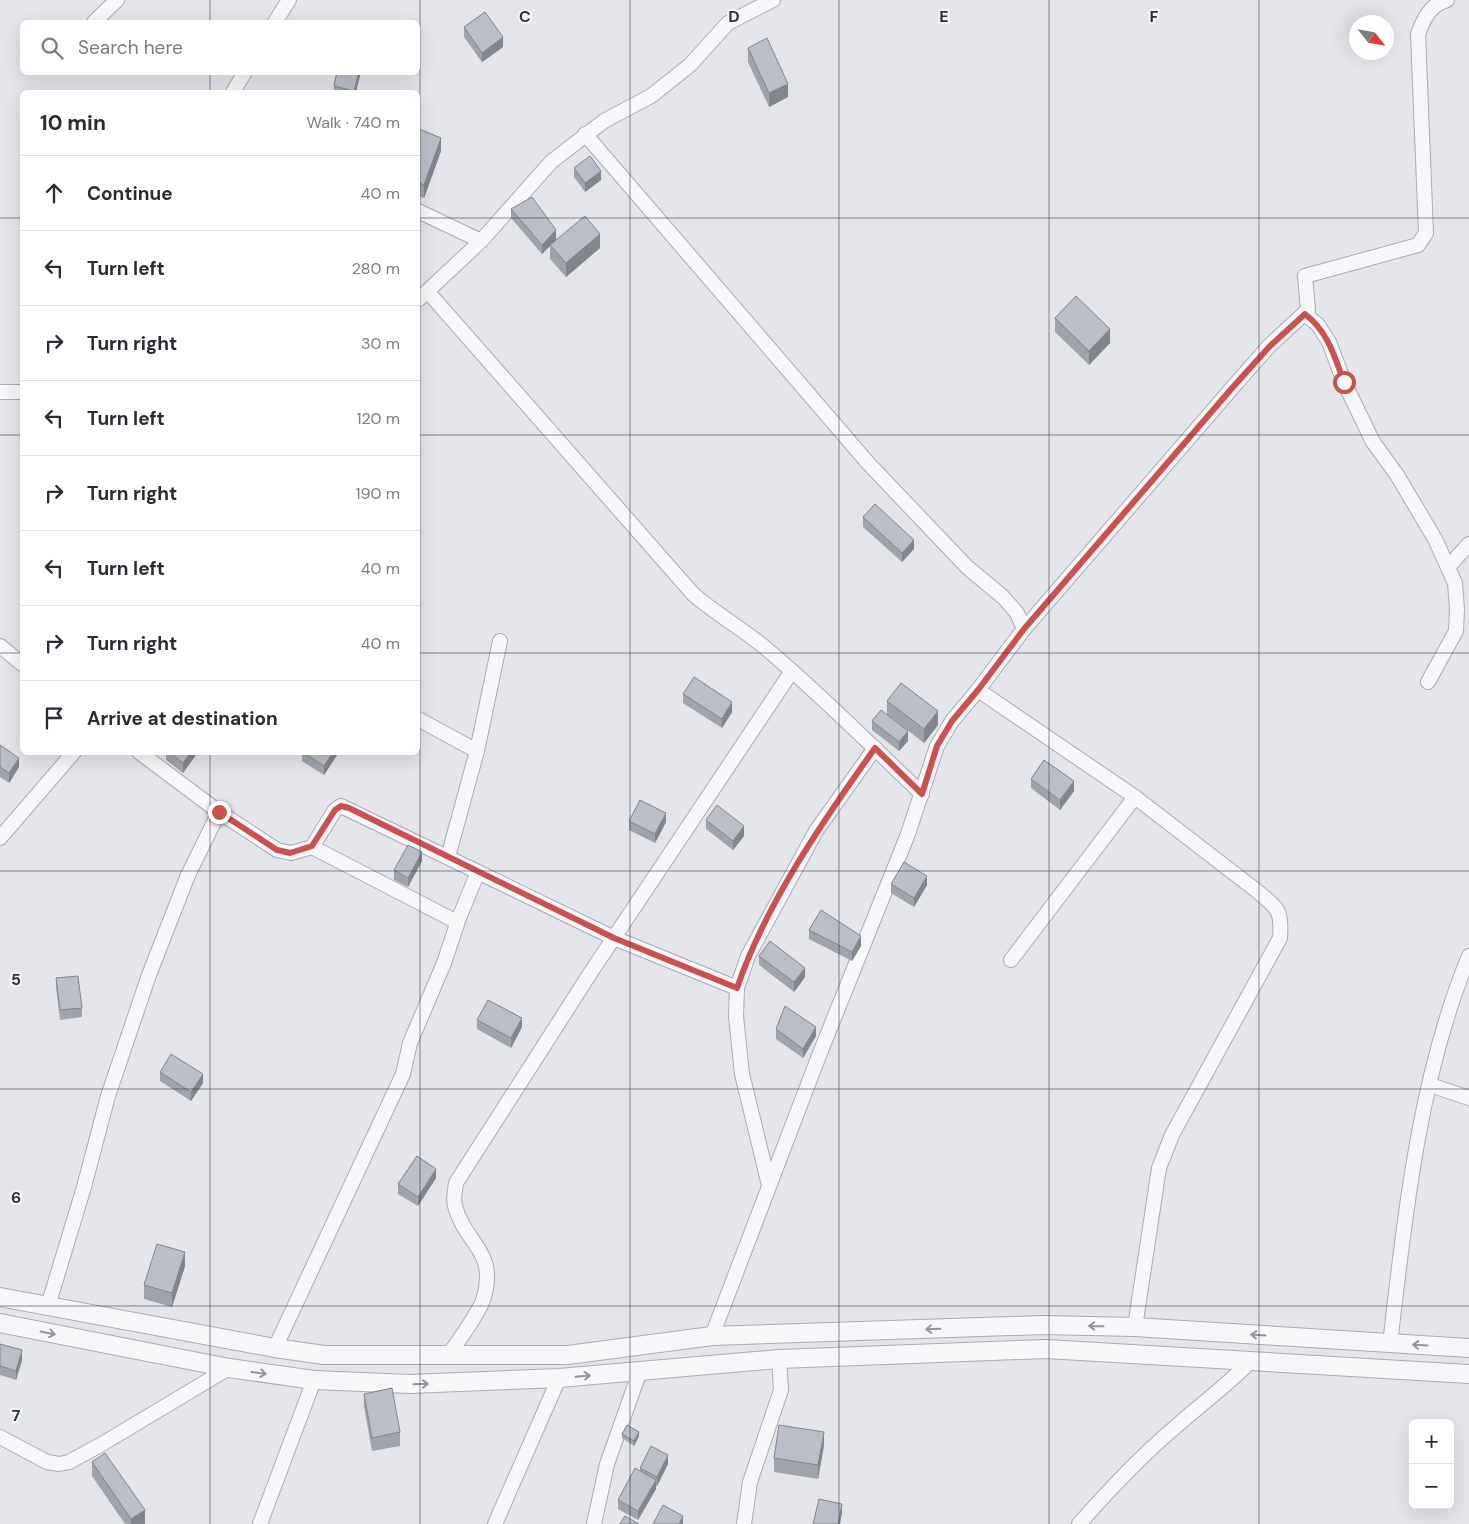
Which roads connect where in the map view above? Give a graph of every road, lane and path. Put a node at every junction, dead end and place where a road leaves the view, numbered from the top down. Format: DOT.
graph roads {
  1 [pos="117,0"];
  2 [pos="289,0"];
  3 [pos="773,0"];
  4 [pos="1448,0"];
  5 [pos="96,20"];
  6 [pos="276,20"];
  7 [pos="243,75"];
  8 [pos="234,90"];
  9 [pos="585,134"];
  10 [pos="420,212"];
  11 [pos="482,241"];
  12 [pos="423,296"];
  13 [pos="1305,314"];
  14 [pos="0,392"];
  15 [pos="20,392"];
  16 [pos="1469,544"];
  17 [pos="1448,567"];
  18 [pos="1024,629"];
  19 [pos="500,641"];
  20 [pos="0,646"];
  21 [pos="20,662"];
  22 [pos="792,671"];
  23 [pos="1428,682"];
  24 [pos="978,690"];
  25 [pos="420,720"];
  26 [pos="875,748"];
  27 [pos="476,751"];
  28 [pos="71,755"];
  29 [pos="143,755"];
  30 [pos="922,794"];
  31 [pos="1135,797"];
  32 [pos="219,812"];
  33 [pos="0,838"];
  34 [pos="312,846"];
  35 [pos="448,857"];
  36 [pos="478,872"];
  37 [pos="457,922"];
  38 [pos="614,938"];
  39 [pos="1469,958"];
  40 [pos="1011,960"];
  41 [pos="737,988"];
  42 [pos="1430,1085"];
  43 [pos="1469,1098"];
  44 [pos="769,1184"];
  45 [pos="0,1297"];
  46 [pos="48,1306"];
  47 [pos="0,1323"];
  48 [pos="1135,1327"];
  49 [pos="712,1336"];
  50 [pos="1390,1344"];
  51 [pos="275,1348"];
  52 [pos="1469,1348"];
  53 [pos="448,1356"];
  54 [pos="779,1359"];
  55 [pos="1251,1361"];
  56 [pos="229,1368"];
  57 [pos="640,1371"];
  58 [pos="1469,1374"];
  59 [pos="559,1378"];
  60 [pos="314,1380"];
  61 [pos="0,1437"];
  62 [pos="260,1524"];
  63 [pos="495,1524"];
  64 [pos="594,1524"];
  65 [pos="744,1524"];
  66 [pos="1079,1524"];
  1 -- 5 [label="street"];
  2 -- 6 [label="street"];
  3 -- 9 [label="street"];
  4 -- 13 [label="street"];
  7 -- 8 [label="street"];
  9 -- 11 [label="street"];
  9 -- 18 [label="street"];
  10 -- 11 [label="street"];
  11 -- 12 [label="street"];
  12 -- 22 [label="street"];
  13 -- 17 [label="street"];
  13 -- 18 [label="street"];
  14 -- 15 [label="street"];
  16 -- 17 [label="street"];
  17 -- 23 [label="street"];
  18 -- 24 [label="street"];
  19 -- 27 [label="street"];
  20 -- 21 [label="street"];
  22 -- 26 [label="street"];
  22 -- 38 [label="street"];
  24 -- 30 [label="street"];
  24 -- 31 [label="street"];
  25 -- 27 [label="street"];
  26 -- 30 [label="street"];
  26 -- 41 [label="street"];
  27 -- 35 [label="street"];
  28 -- 33 [label="street"];
  29 -- 32 [label="street"];
  30 -- 44 [label="street"];
  31 -- 40 [label="street"];
  31 -- 48 [label="street"];
  32 -- 34 [label="street"];
  32 -- 46 [label="street"];
  34 -- 35 [label="street"];
  34 -- 37 [label="street"];
  35 -- 36 [label="street"];
  36 -- 37 [label="street"];
  36 -- 38 [label="street"];
  37 -- 51 [label="street"];
  38 -- 41 [label="street"];
  38 -- 53 [label="street"];
  39 -- 42 [label="street"];
  41 -- 44 [label="street"];
  42 -- 43 [label="street"];
  42 -- 50 [label="street"];
  44 -- 49 [label="street"];
  45 -- 46 [label="street"];
  46 -- 51 [label="street"];
  47 -- 56 [label="street, one-way"];
  48 -- 49 [label="street, one-way"];
  50 -- 48 [label="street, one-way"];
  49 -- 53 [label="street"];
  52 -- 50 [label="street, one-way"];
  51 -- 53 [label="street"];
  54 -- 55 [label="street"];
  54 -- 57 [label="street"];
  54 -- 65 [label="street"];
  55 -- 58 [label="street"];
  55 -- 66 [label="street"];
  56 -- 60 [label="street, one-way"];
  56 -- 61 [label="street"];
  59 -- 57 [label="street, one-way"];
  57 -- 64 [label="street"];
  60 -- 59 [label="street, one-way"];
  59 -- 63 [label="street"];
  60 -- 62 [label="street"];
}
